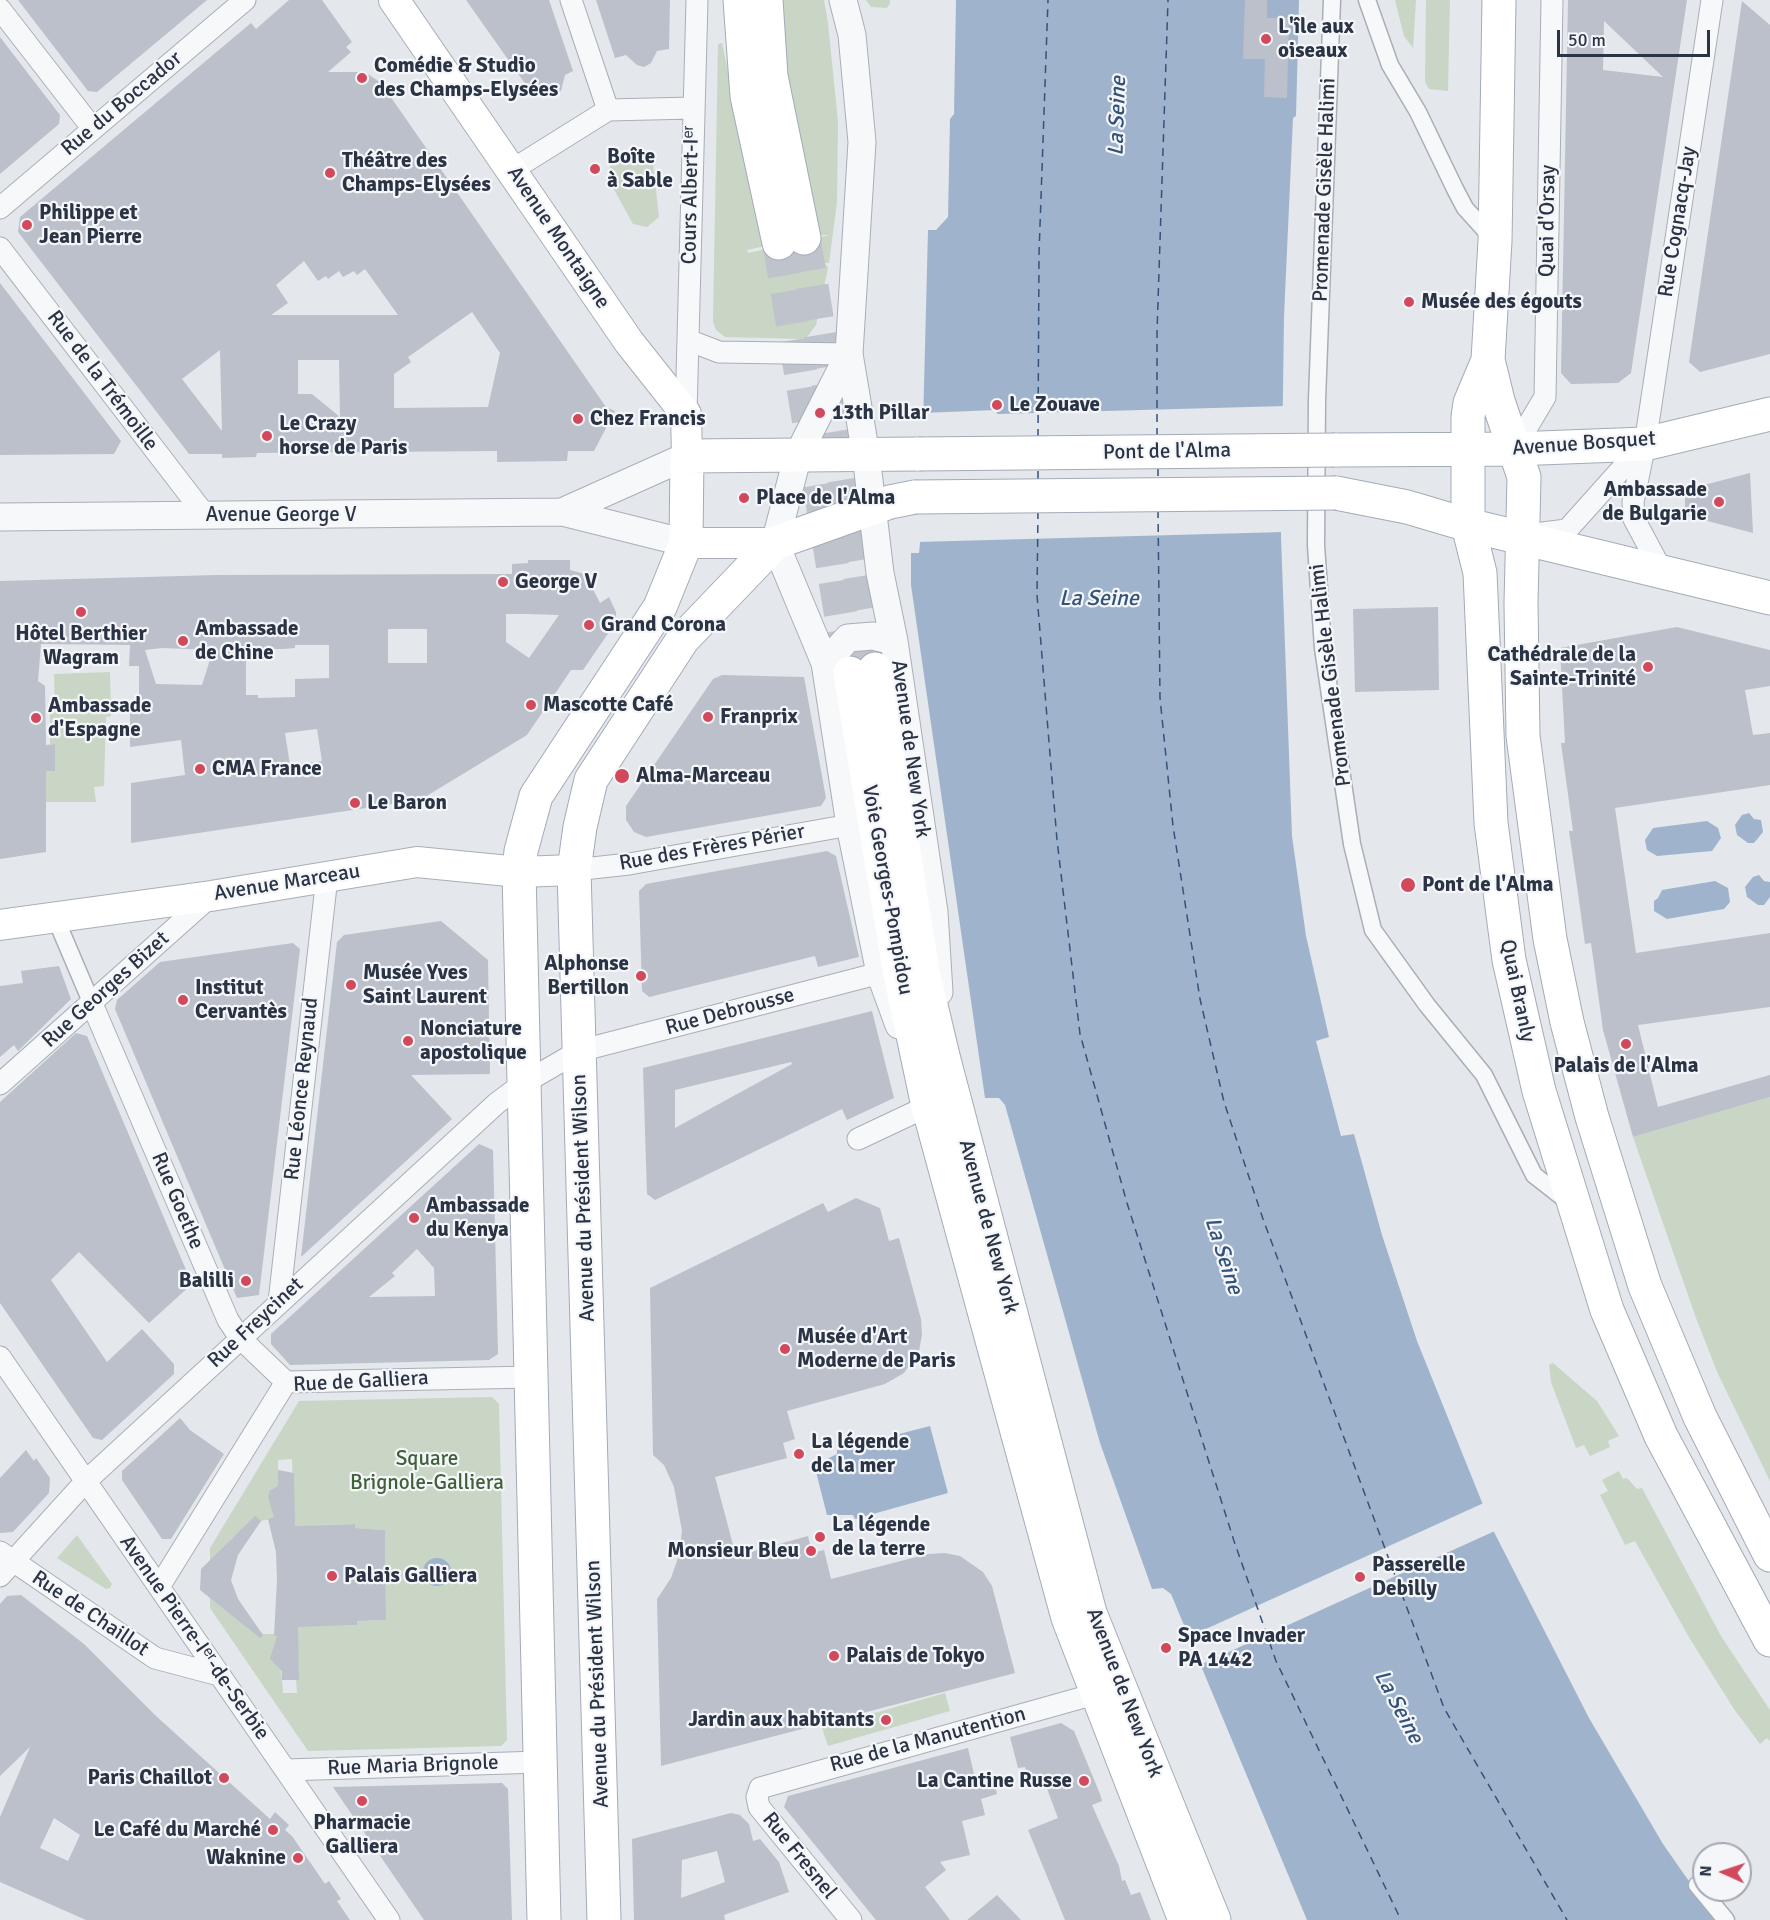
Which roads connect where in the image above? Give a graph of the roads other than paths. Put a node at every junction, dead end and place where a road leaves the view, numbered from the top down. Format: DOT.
graph roads {
  1 [pos="245,0"];
  2 [pos="394,0"];
  3 [pos="571,0"];
  4 [pos="697,0"];
  5 [pos="724,0"];
  6 [pos="740,0"];
  7 [pos="766,0"];
  8 [pos="843,0"];
  9 [pos="1332,0"];
  10 [pos="1367,0"];
  11 [pos="1499,0"];
  12 [pos="1552,0"];
  13 [pos="1712,0"];
  14 [pos="0,9"];
  15 [pos="747,96"];
  16 [pos="693,108"];
  17 [pos="608,110"];
  18 [pos="93,129"];
  19 [pos="512,170"];
  20 [pos="0,208"];
  21 [pos="1495,241"];
  22 [pos="0,248"];
  23 [pos="688,340"];
  24 [pos="849,354"];
  25 [pos="1488,360"];
  26 [pos="686,402"];
  27 [pos="1770,414"];
  28 [pos="1645,444"];
  29 [pos="1468,449"];
  30 [pos="1515,449"];
  31 [pos="798,455"];
  32 [pos="866,455"];
  33 [pos="687,456"];
  34 [pos="873,508"];
  35 [pos="562,512"];
  36 [pos="205,515"];
  37 [pos="0,517"];
  38 [pos="1468,525"];
  39 [pos="1523,536"];
  40 [pos="686,543"];
  41 [pos="775,543"];
  42 [pos="1662,570"];
  43 [pos="1770,598"];
  44 [pos="894,641"];
  45 [pos="850,669"];
  46 [pos="850,825"];
  47 [pos="574,870"];
  48 [pos="519,872"];
  49 [pos="327,877"];
  50 [pos="211,896"];
  51 [pos="55,917"];
  52 [pos="0,925"];
  53 [pos="880,973"];
  54 [pos="92,1004"];
  55 [pos="579,1051"];
  56 [pos="944,1060"];
  57 [pos="524,1083"];
  58 [pos="0,1084"];
  59 [pos="928,1106"];
  60 [pos="858,1139"];
  61 [pos="1574,1207"];
  62 [pos="279,1302"];
  63 [pos="240,1338"];
  64 [pos="0,1357"];
  65 [pos="531,1377"];
  66 [pos="286,1382"];
  67 [pos="86,1481"];
  68 [pos="1770,1555"];
  69 [pos="4,1563"];
  70 [pos="159,1587"];
  71 [pos="1770,1640"];
  72 [pos="219,1675"];
  73 [pos="1095,1694"];
  74 [pos="540,1762"];
  75 [pos="286,1770"];
  76 [pos="760,1788"];
  77 [pos="1712,1902"];
  78 [pos="389,1920"];
  79 [pos="544,1920"];
  80 [pos="604,1920"];
  81 [pos="851,1920"];
  82 [pos="1185,1920"];
  83 [pos="1214,1920"];
  84 [pos="1726,1920"];
  1 -- 18 [label="street, Rue du Boccador"];
  2 -- 19 [label="main road, Avenue Montaigne"];
  3 -- 17 [label="street"];
  4 -- 16 [label="street, Cours Albert-Iᵉʳ"];
  5 -- 15 [label="main road"];
  6 -- 15 [label="main road"];
  7 -- 15 [label="main road"];
  8 -- 24 [label="street"];
  9 -- 61 [label="street, Promenade Gisèle Halimi"];
  10 -- 21 [label="street"];
  11 -- 21 [label="main road"];
  12 -- 30 [label="street, Quai d'Orsay"];
  13 -- 28 [label="street, Rue Cognacq-Jay"];
  14 -- 18 [label="street"];
  16 -- 17 [label="street"];
  16 -- 23 [label="street, Cours Albert-Iᵉʳ"];
  17 -- 19 [label="street"];
  18 -- 20 [label="street, Rue du Boccador"];
  19 -- 26 [label="main road, Avenue Montaigne"];
  21 -- 25 [label="main road"];
  22 -- 36 [label="street, Rue de la Trémoille"];
  23 -- 24 [label="street"];
  23 -- 26 [label="street, Cours Albert-Iᵉʳ"];
  24 -- 31 [label="street"];
  24 -- 32 [label="street"];
  25 -- 29 [label="main road"];
  25 -- 30 [label="main road"];
  26 -- 33 [label="main road"];
  27 -- 28 [label="main road, Avenue Bosquet"];
  28 -- 30 [label="main road, Avenue Bosquet"];
  28 -- 39 [label="street"];
  28 -- 42 [label="street, Rue Cognacq-Jay"];
  29 -- 30 [label="main road, Avenue Bosquet"];
  29 -- 32 [label="main road, Pont de l'Alma, bridge"];
  29 -- 38 [label="main road, Quai Branly"];
  30 -- 39 [label="main road, Quai Branly"];
  31 -- 32 [label="main road"];
  31 -- 33 [label="main road"];
  31 -- 41 [label="street"];
  32 -- 34 [label="street"];
  33 -- 35 [label="street, Avenue George V"];
  33 -- 40 [label="main road"];
  34 -- 38 [label="main road, Pont de l'Alma, bridge"];
  34 -- 41 [label="main road"];
  34 -- 44 [label="street, Avenue de New York"];
  35 -- 36 [label="street, Avenue George V"];
  35 -- 40 [label="street, Avenue George V"];
  36 -- 37 [label="street, Avenue George V"];
  38 -- 39 [label="main road, Pont de l'Alma"];
  38 -- 61 [label="main road, Quai Branly"];
  39 -- 42 [label="main road, Pont de l'Alma"];
  39 -- 68 [label="main road, Quai Branly"];
  40 -- 41 [label="main road"];
  40 -- 48 [label="main road"];
  41 -- 45 [label="street, Avenue de New York"];
  41 -- 47 [label="main road, Avenue du Président Wilson"];
  42 -- 43 [label="main road, Pont de l'Alma"];
  44 -- 45 [label="street"];
  44 -- 56 [label="street, Avenue de New York"];
  45 -- 46 [label="street, Avenue de New York"];
  45 -- 56 [label="main road, Voie Georges-Pompidou"];
  45 -- 59 [label="main road, Voie Georges-Pompidou"];
  46 -- 47 [label="street, Rue des Frères Périer"];
  46 -- 53 [label="street, Avenue de New York"];
  47 -- 48 [label="main road, Avenue Marceau"];
  47 -- 55 [label="main road, Avenue du Président Wilson"];
  48 -- 49 [label="main road, Avenue Marceau"];
  48 -- 57 [label="main road"];
  49 -- 50 [label="main road, Avenue Marceau"];
  49 -- 62 [label="street, Rue Léonce Reynaud"];
  50 -- 51 [label="main road, Avenue Marceau"];
  50 -- 54 [label="street, Rue Georges Bizet"];
  51 -- 52 [label="main road, Avenue Marceau"];
  51 -- 54 [label="street"];
  53 -- 55 [label="street, Rue Debrousse"];
  53 -- 59 [label="street, Avenue de New York"];
  54 -- 58 [label="street, Rue Georges Bizet"];
  54 -- 63 [label="street, Rue Goethe"];
  55 -- 57 [label="street, Rue Debrousse"];
  55 -- 80 [label="main road, Avenue du Président Wilson"];
  56 -- 83 [label="main road, Avenue de New York"];
  57 -- 62 [label="street, Rue Freycinet"];
  57 -- 65 [label="main road"];
  59 -- 60 [label="street"];
  59 -- 73 [label="main road, Avenue de New York"];
  61 -- 71 [label="main road, Quai Branly"];
  62 -- 63 [label="street, Rue Freycinet"];
  63 -- 66 [label="street, Rue Goethe"];
  63 -- 67 [label="street, Rue Freycinet"];
  64 -- 67 [label="street, Avenue Pierre-Iᵉʳ-de-Serbie"];
  65 -- 66 [label="street, Rue de Galliera"];
  65 -- 74 [label="main road"];
  66 -- 70 [label="street, Rue de Galliera"];
  67 -- 69 [label="street, Rue Freycinet"];
  67 -- 70 [label="street, Avenue Pierre-Iᵉʳ-de-Serbie"];
  69 -- 72 [label="street, Rue de Chaillot"];
  70 -- 72 [label="street, Avenue Pierre-Iᵉʳ-de-Serbie"];
  72 -- 75 [label="street, Avenue Pierre-Iᵉʳ-de-Serbie"];
  73 -- 76 [label="street, Rue de la Manutention"];
  73 -- 82 [label="main road, Avenue de New York"];
  74 -- 75 [label="street, Rue Maria Brignole"];
  74 -- 79 [label="main road"];
  75 -- 78 [label="street, Avenue Pierre-Iᵉʳ-de-Serbie"];
  76 -- 81 [label="street, Rue Fresnel"];
  77 -- 84 [label="street"];
}
